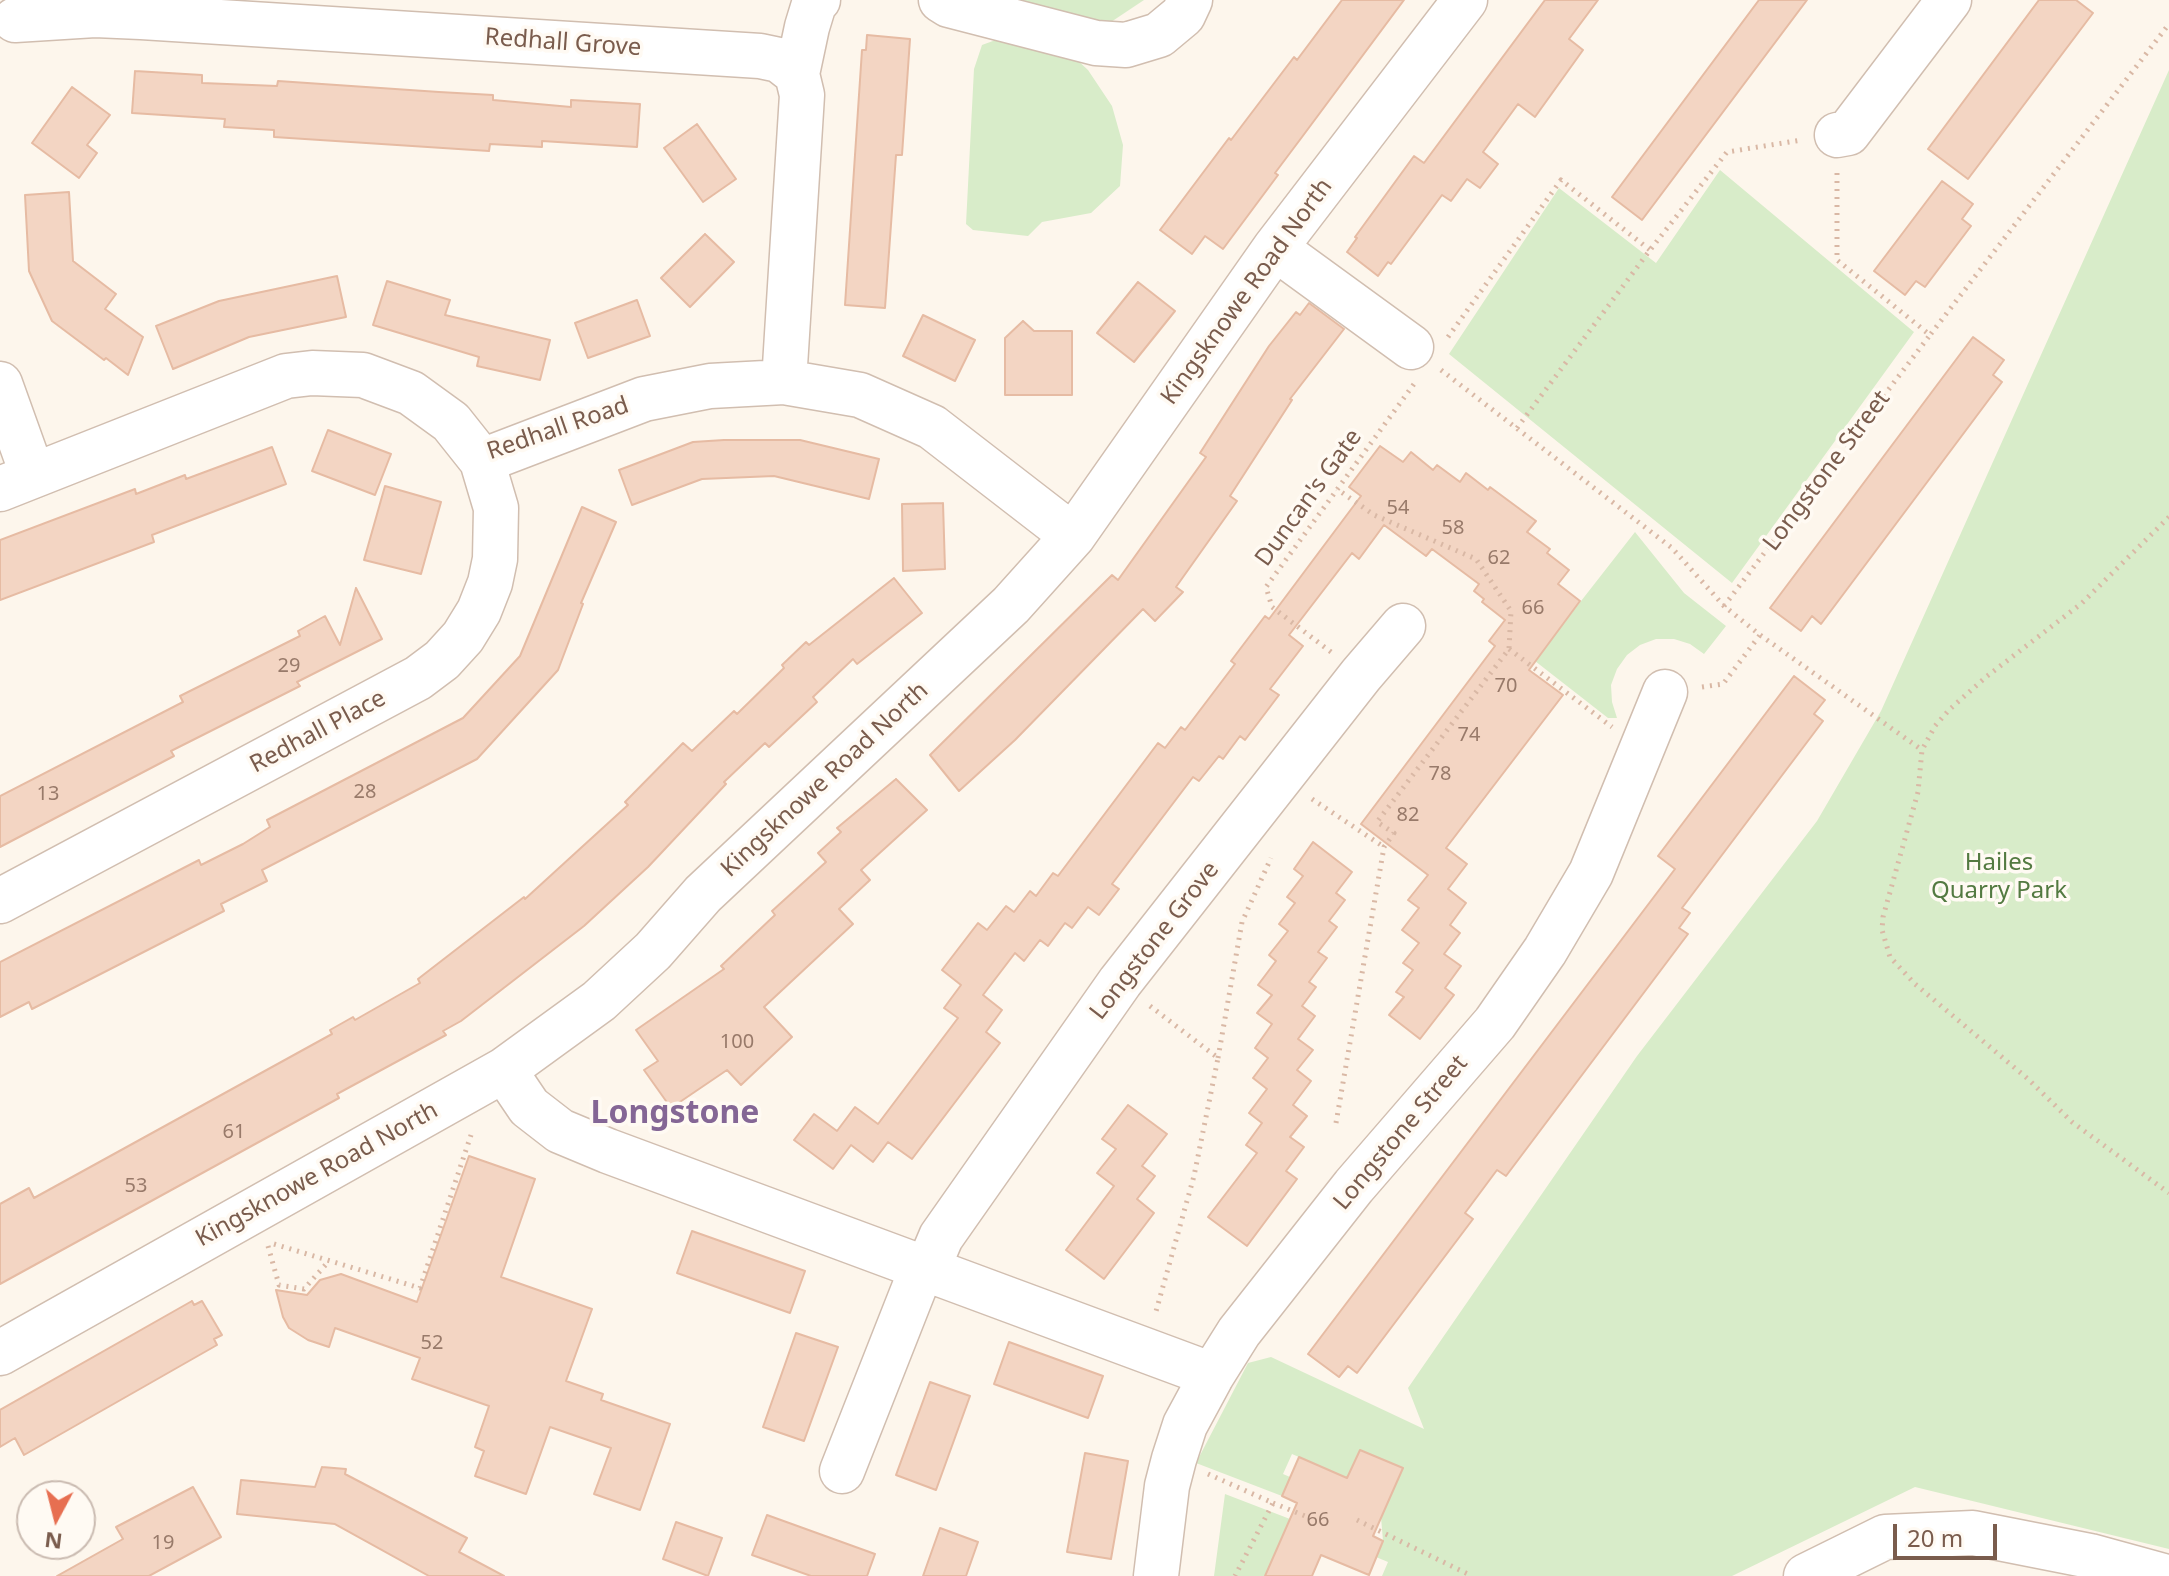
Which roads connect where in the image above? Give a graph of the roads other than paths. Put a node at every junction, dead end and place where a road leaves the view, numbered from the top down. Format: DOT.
graph roads {
  1 [pos="941,0"];
  2 [pos="1190,0"];
  3 [pos="1465,0"];
  4 [pos="1949,0"];
  5 [pos="812,1"];
  6 [pos="15,20"];
  7 [pos="797,74"];
  8 [pos="1837,135"];
  9 [pos="1275,248"];
  10 [pos="1421,354"];
  11 [pos="784,382"];
  12 [pos="0,384"];
  13 [pos="482,461"];
  14 [pos="17,482"];
  15 [pos="1073,536"];
  16 [pos="1403,626"];
  17 [pos="1665,692"];
  18 [pos="0,901"];
  19 [pos="504,1070"];
  20 [pos="925,1269"];
  21 [pos="0,1353"];
  22 [pos="1212,1375"];
  23 [pos="842,1471"];
  24 [pos="2090,1556"];
  25 [pos="1156,1576"];
  26 [pos="1806,1576"];
  27 [pos="2021,1576"];
  28 [pos="2163,1576"];
  1 -- 2 [label="street"];
  3 -- 9 [label="street, Kingsknowe Road North"];
  4 -- 8 [label="street"];
  5 -- 7 [label="street"];
  6 -- 7 [label="street, Redhall Grove"];
  7 -- 11 [label="street"];
  9 -- 10 [label="street"];
  9 -- 15 [label="street, Kingsknowe Road North"];
  11 -- 13 [label="street, Redhall Road"];
  11 -- 15 [label="street, Redhall Road"];
  12 -- 14 [label="street"];
  13 -- 14 [label="street, Redhall Road"];
  13 -- 18 [label="street, Redhall Place"];
  15 -- 19 [label="street, Kingsknowe Road North"];
  16 -- 20 [label="street, Longstone Grove"];
  17 -- 22 [label="street, Longstone Street"];
  19 -- 20 [label="street"];
  19 -- 21 [label="street, Kingsknowe Road North"];
  20 -- 22 [label="street"];
  20 -- 23 [label="street, Longstone Grove"];
  22 -- 25 [label="street, Longstone Street"];
  24 -- 26 [label="street"];
  24 -- 27 [label="street"];
  24 -- 28 [label="street"];
}
